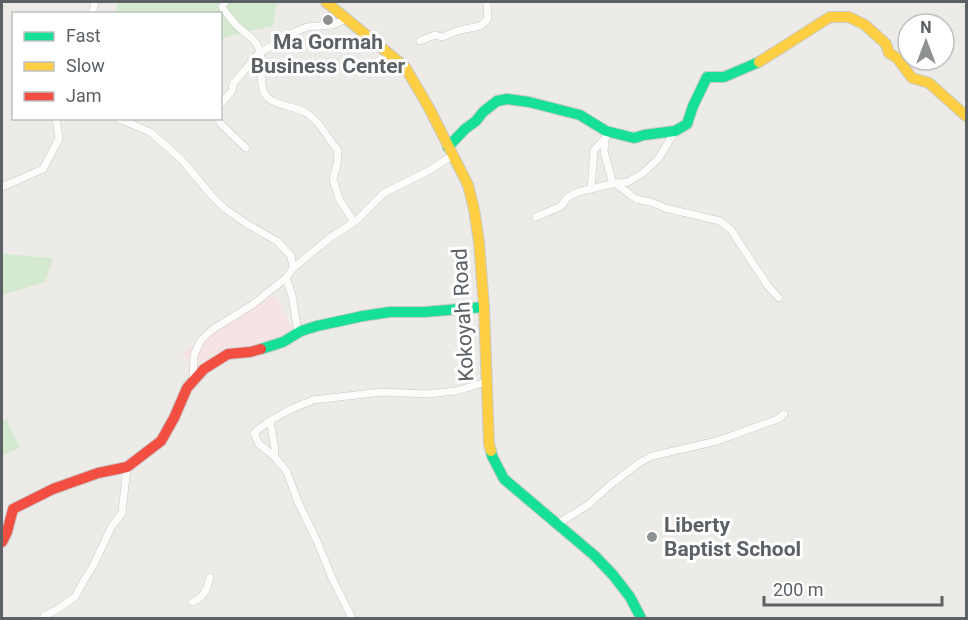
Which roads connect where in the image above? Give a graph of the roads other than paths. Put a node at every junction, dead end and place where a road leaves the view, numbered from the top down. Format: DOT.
graph roads {
  1 [pos="225,2"];
  2 [pos="326,2"];
  3 [pos="487,2"];
  4 [pos="347,19"];
  5 [pos="420,41"];
  6 [pos="260,52"];
  7 [pos="222,103"];
  8 [pos="966,116"];
  9 [pos="56,120"];
  10 [pos="122,120"];
  11 [pos="219,120"];
  12 [pos="675,131"];
  13 [pos="606,134"];
  14 [pos="246,148"];
  15 [pos="451,151"];
  16 [pos="615,183"];
  17 [pos="2,187"];
  18 [pos="591,189"];
  19 [pos="536,217"];
  20 [pos="354,222"];
  21 [pos="293,268"];
  22 [pos="286,278"];
  23 [pos="779,297"];
  24 [pos="484,307"];
  25 [pos="298,333"];
  26 [pos="193,382"];
  27 [pos="486,382"];
  28 [pos="784,414"];
  29 [pos="270,421"];
  30 [pos="274,456"];
  31 [pos="127,467"];
  32 [pos="557,524"];
  33 [pos="2,542"];
  34 [pos="210,577"];
  35 [pos="192,602"];
  36 [pos="46,618"];
  37 [pos="352,618"];
  38 [pos="641,618"];
  1 -- 6 [label="street"];
  2 -- 4 [label="street, Kokoyah Road"];
  3 -- 5 [label="street"];
  4 -- 6 [label="street"];
  4 -- 15 [label="street, Kokoyah Road"];
  6 -- 7 [label="street"];
  6 -- 20 [label="street"];
  8 -- 12 [label="street"];
  9 -- 17 [label="street"];
  10 -- 21 [label="street"];
  11 -- 14 [label="street"];
  12 -- 13 [label="street"];
  12 -- 16 [label="street"];
  13 -- 15 [label="street"];
  13 -- 16 [label="street"];
  13 -- 18 [label="street"];
  15 -- 20 [label="street"];
  15 -- 24 [label="street, Kokoyah Road"];
  16 -- 18 [label="street"];
  16 -- 23 [label="street"];
  18 -- 19 [label="street"];
  20 -- 21 [label="street"];
  21 -- 22 [label="street"];
  22 -- 25 [label="street"];
  22 -- 26 [label="street"];
  24 -- 25 [label="street"];
  24 -- 27 [label="street, Kokoyah Road"];
  25 -- 26 [label="street"];
  26 -- 31 [label="street"];
  27 -- 29 [label="street"];
  27 -- 32 [label="street, Kokoyah Road"];
  28 -- 32 [label="street"];
  29 -- 30 [label="street"];
  29 -- 30 [label="street"];
  30 -- 37 [label="street"];
  31 -- 33 [label="street"];
  31 -- 36 [label="street"];
  32 -- 38 [label="street, Kokoyah Road"];
  34 -- 35 [label="street"];
}
